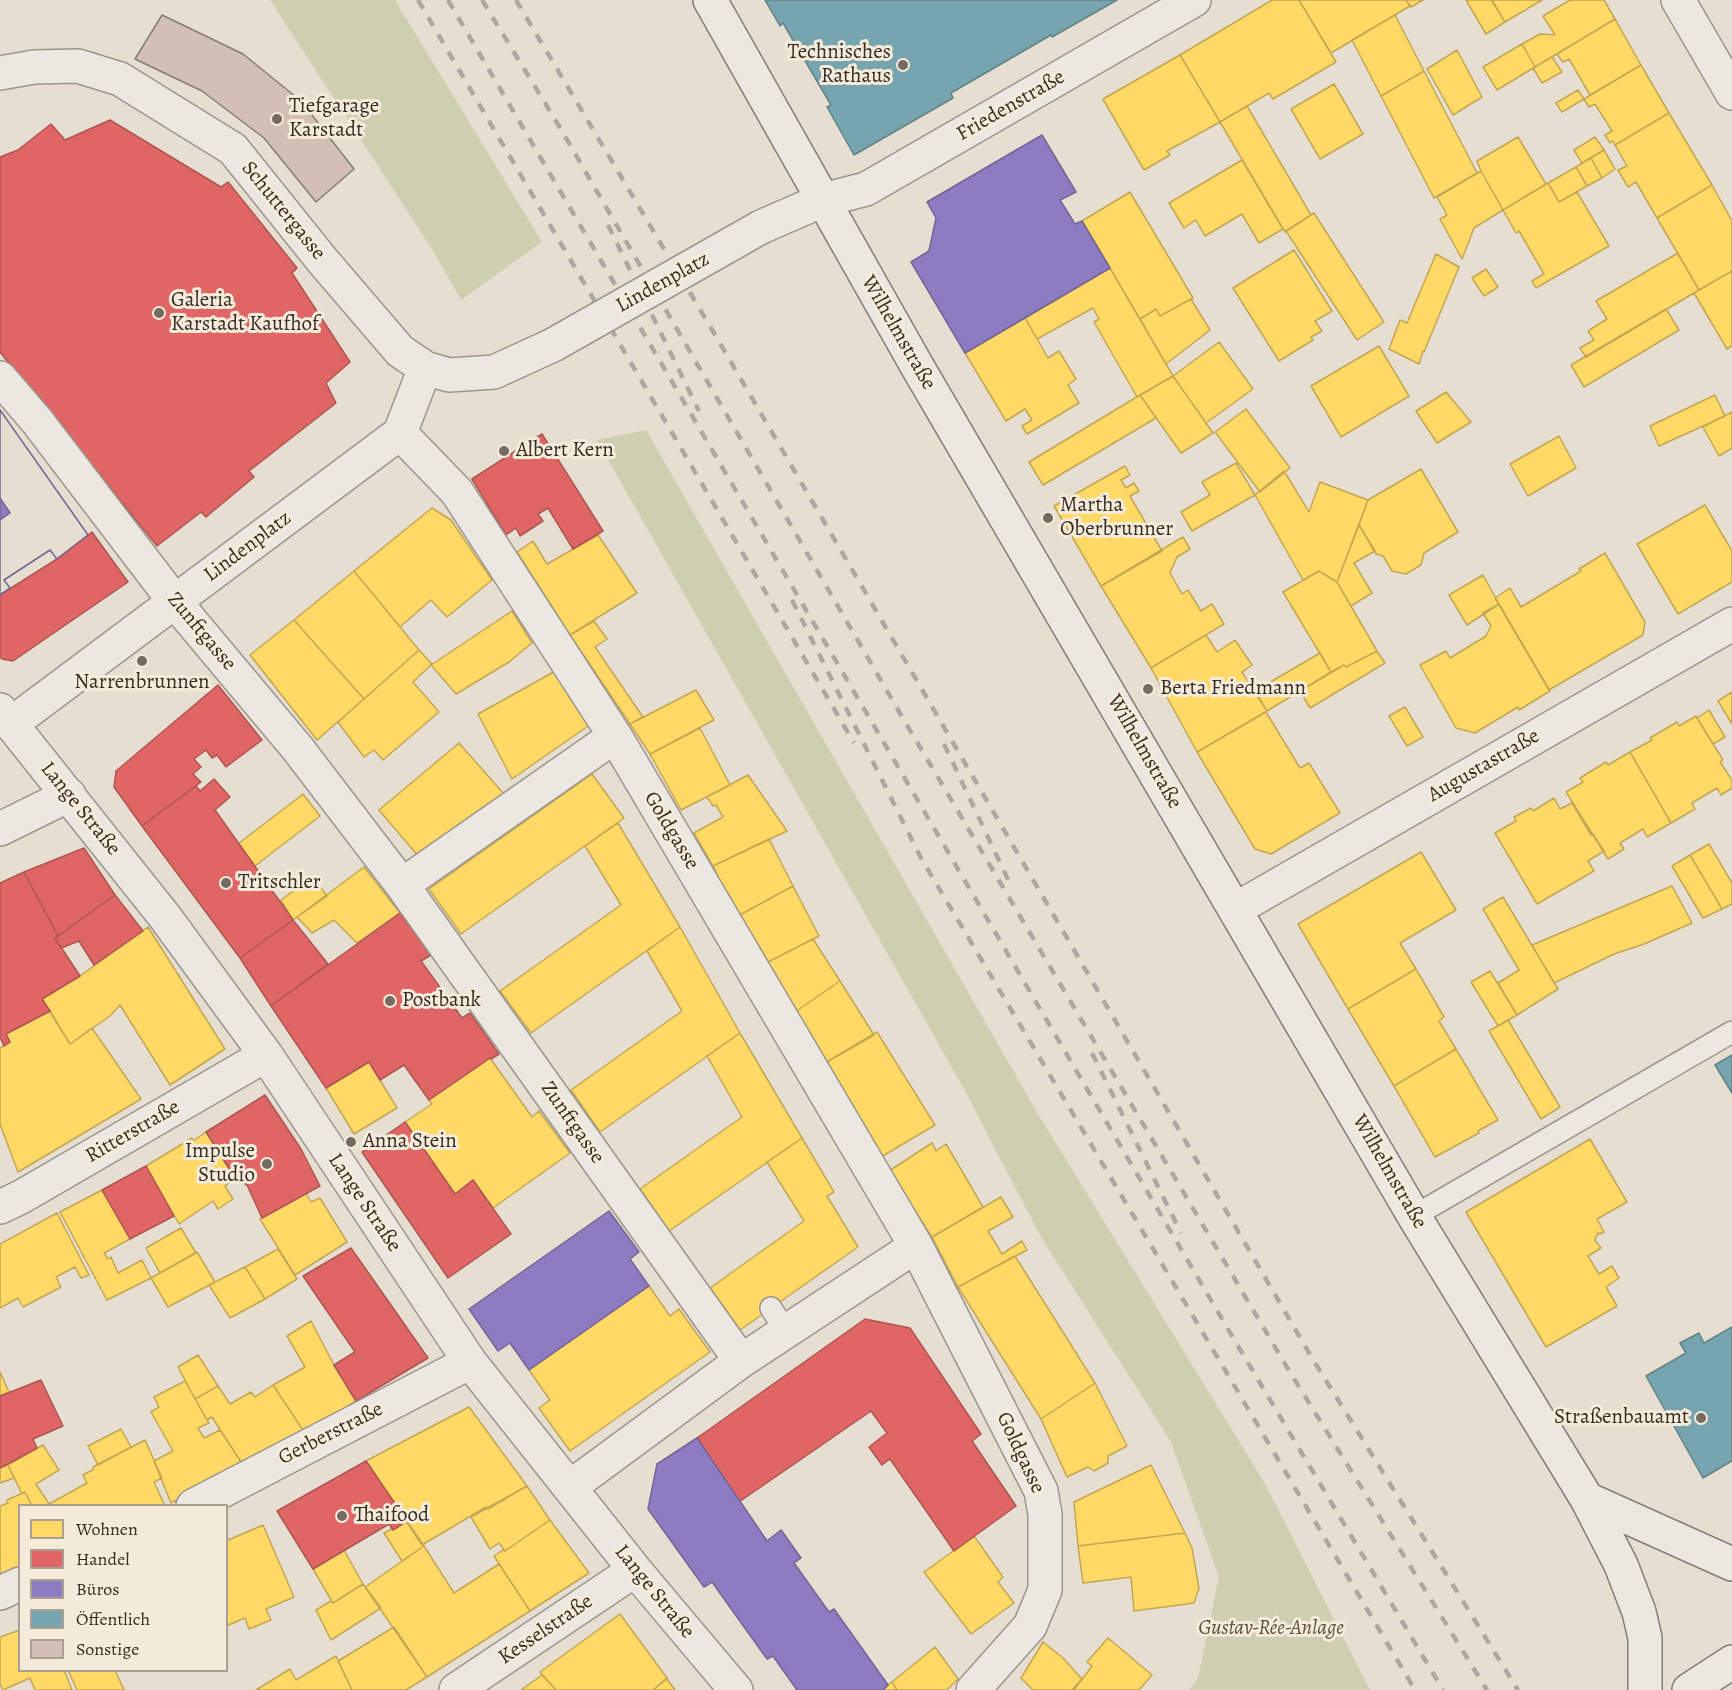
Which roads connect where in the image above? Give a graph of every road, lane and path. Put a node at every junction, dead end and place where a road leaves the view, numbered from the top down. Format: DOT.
graph roads {
  1 [pos="710,0"];
  2 [pos="1194,0"];
  3 [pos="1678,0"];
  4 [pos="0,73"];
  5 [pos="1732,93"];
  6 [pos="823,200"];
  7 [pos="773,222"];
  8 [pos="547,348"];
  9 [pos="425,368"];
  10 [pos="0,378"];
  11 [pos="400,433"];
  12 [pos="175,602"];
  13 [pos="1732,624"];
  14 [pos="5,717"];
  15 [pos="615,735"];
  16 [pos="69,795"];
  17 [pos="0,829"];
  18 [pos="402,885"];
  19 [pos="1236,909"];
  20 [pos="1732,1032"];
  21 [pos="266,1055"];
  22 [pos="0,1207"];
  23 [pos="1414,1216"];
  24 [pos="916,1246"];
  25 [pos="470,1362"];
  26 [pos="741,1362"];
  27 [pos="570,1486"];
  28 [pos="1587,1499"];
  29 [pos="197,1504"];
  30 [pos="1732,1564"];
  31 [pos="635,1570"];
  32 [pos="18,1585"];
  33 [pos="0,1593"];
  34 [pos="1732,1662"];
  35 [pos="456,1690"];
  36 [pos="736,1690"];
  37 [pos="973,1690"];
  38 [pos="1645,1690"];
  39 [pos="1689,1690"];
  1 -- 6 [label="street, Wilhelmstraße"];
  2 -- 6 [label="street, Friedenstraße"];
  3 -- 5 [label="street"];
  4 -- 9 [label="street, Schuttergasse"];
  6 -- 7 [label="street, Friedenstraße"];
  6 -- 19 [label="street, Wilhelmstraße"];
  7 -- 8 [label="street, Lindenplatz, bridge"];
  8 -- 9 [label="street, Schuttergasse"];
  9 -- 11 [label="street"];
  10 -- 12 [label="street, Zunftgasse"];
  11 -- 12 [label="street, Lindenplatz"];
  11 -- 15 [label="street, Goldgasse"];
  12 -- 14 [label="street, Lindenplatz"];
  12 -- 18 [label="street, Zunftgasse"];
  13 -- 19 [label="street, Augustastraße"];
  14 -- 16 [label="street, Lange Straße"];
  15 -- 18 [label="street"];
  15 -- 24 [label="street, Goldgasse"];
  16 -- 17 [label="street"];
  16 -- 21 [label="street, Lange Straße"];
  18 -- 26 [label="street, Zunftgasse"];
  19 -- 23 [label="street, Wilhelmstraße"];
  20 -- 23 [label="lane"];
  21 -- 22 [label="street, Ritterstraße"];
  21 -- 25 [label="street, Lange Straße"];
  23 -- 28 [label="street, Wilhelmstraße"];
  24 -- 26 [label="street"];
  24 -- 37 [label="street, Goldgasse"];
  25 -- 27 [label="street, Lange Straße"];
  25 -- 29 [label="street, Gerberstraße"];
  26 -- 27 [label="street"];
  27 -- 31 [label="street, Lange Straße"];
  28 -- 30 [label="street"];
  28 -- 38 [label="street, Wilhelmstraße"];
  31 -- 35 [label="street, Kesselstraße"];
  31 -- 36 [label="street, Lange Straße"];
  32 -- 33 [label="street"];
  34 -- 39 [label="street"];
}
